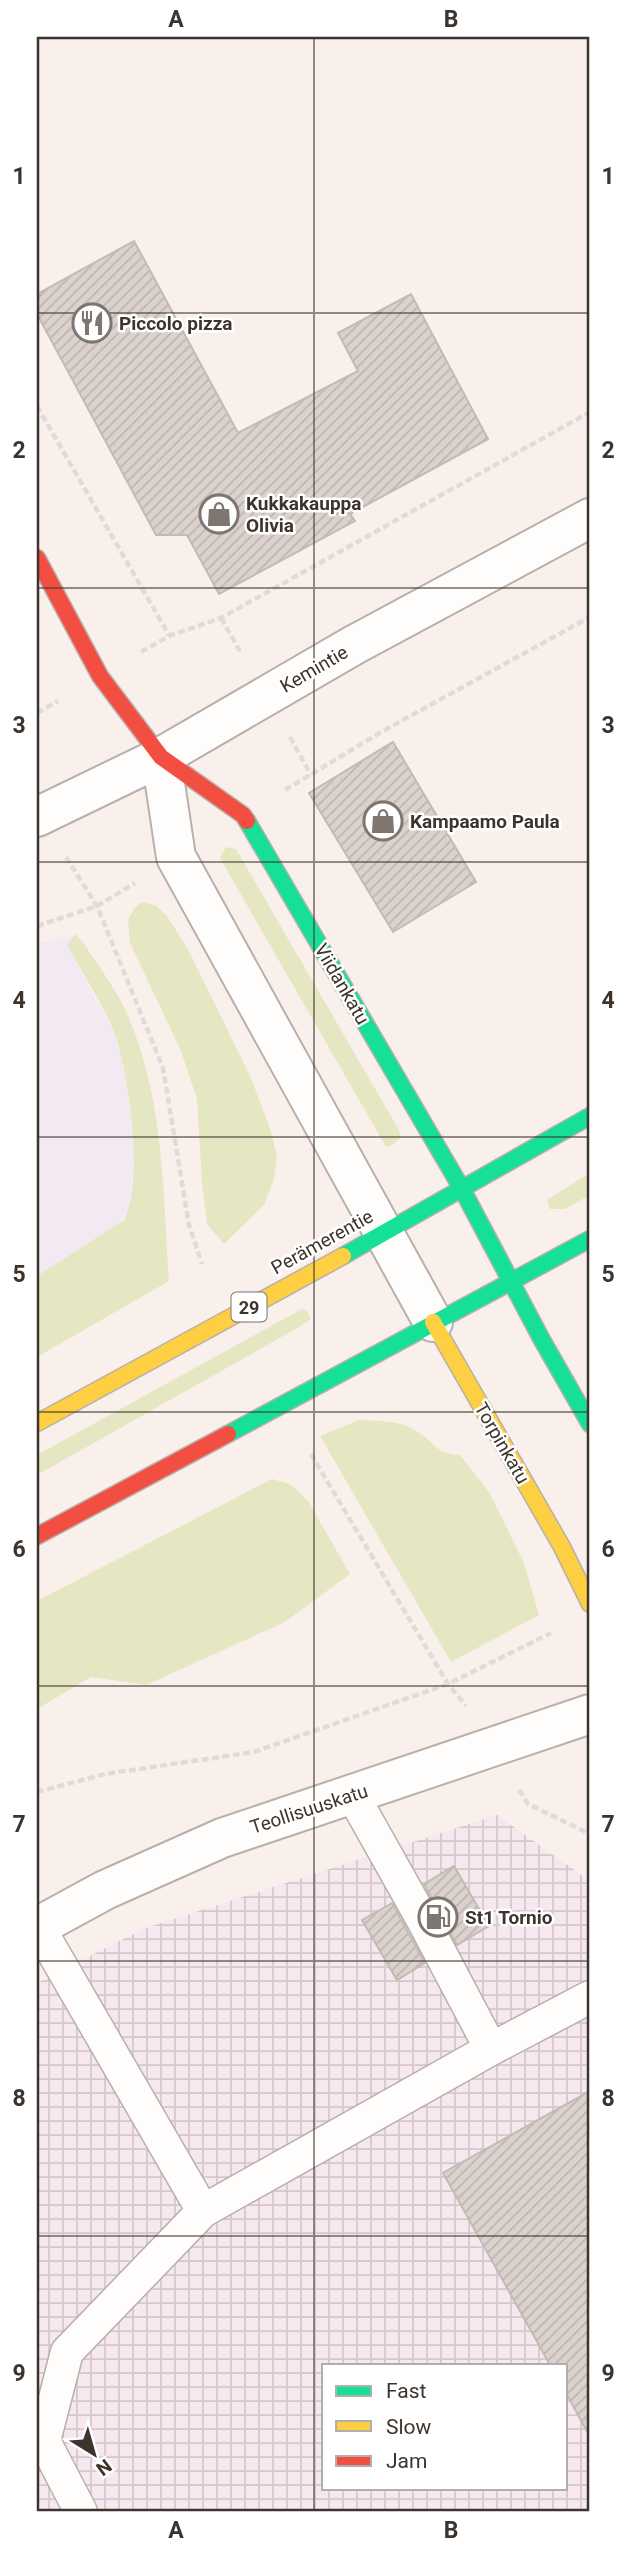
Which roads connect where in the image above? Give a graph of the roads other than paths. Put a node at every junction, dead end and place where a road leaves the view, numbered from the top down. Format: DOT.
graph roads {
  1 [pos="590,518"];
  2 [pos="37,558"];
  3 [pos="161,757"];
  4 [pos="39,816"];
  5 [pos="590,1116"];
  6 [pos="461,1189"];
  7 [pos="384,1233"];
  8 [pos="590,1238"];
  9 [pos="511,1282"];
  10 [pos="412,1284"];
  11 [pos="433,1322"];
  12 [pos="37,1423"];
  13 [pos="590,1424"];
  14 [pos="37,1536"];
  15 [pos="590,1604"];
  16 [pos="590,1714"];
  17 [pos="352,1794"];
  18 [pos="37,1927"];
  19 [pos="590,1997"];
  20 [pos="491,2049"];
  21 [pos="203,2211"];
  22 [pos="80,2512"];
  1 -- 3 [label="street, Kemintie"];
  2 -- 3 [label="main road, Viidankatu"];
  3 -- 4 [label="street, Kemintie"];
  3 -- 6 [label="main road, Viidankatu"];
  3 -- 7 [label="street, Viidankatu"];
  5 -- 6 [label="main road, Perämerentie / 29"];
  6 -- 7 [label="main road, Perämerentie / 29"];
  6 -- 9 [label="main road, Viidankatu"];
  7 -- 10 [label="street, Viidankatu"];
  7 -- 12 [label="main road, Perämerentie / 29"];
  8 -- 9 [label="main road"];
  9 -- 11 [label="main road"];
  9 -- 13 [label="main road"];
  10 -- 11 [label="street, Torpinkatu"];
  11 -- 14 [label="main road"];
  11 -- 15 [label="main road, Torpinkatu"];
  16 -- 17 [label="street, Teollisuuskatu"];
  17 -- 18 [label="street, Teollisuuskatu"];
  17 -- 20 [label="lane"];
  18 -- 21 [label="lane"];
  19 -- 20 [label="lane"];
  20 -- 21 [label="lane"];
  21 -- 22 [label="lane"];
}
